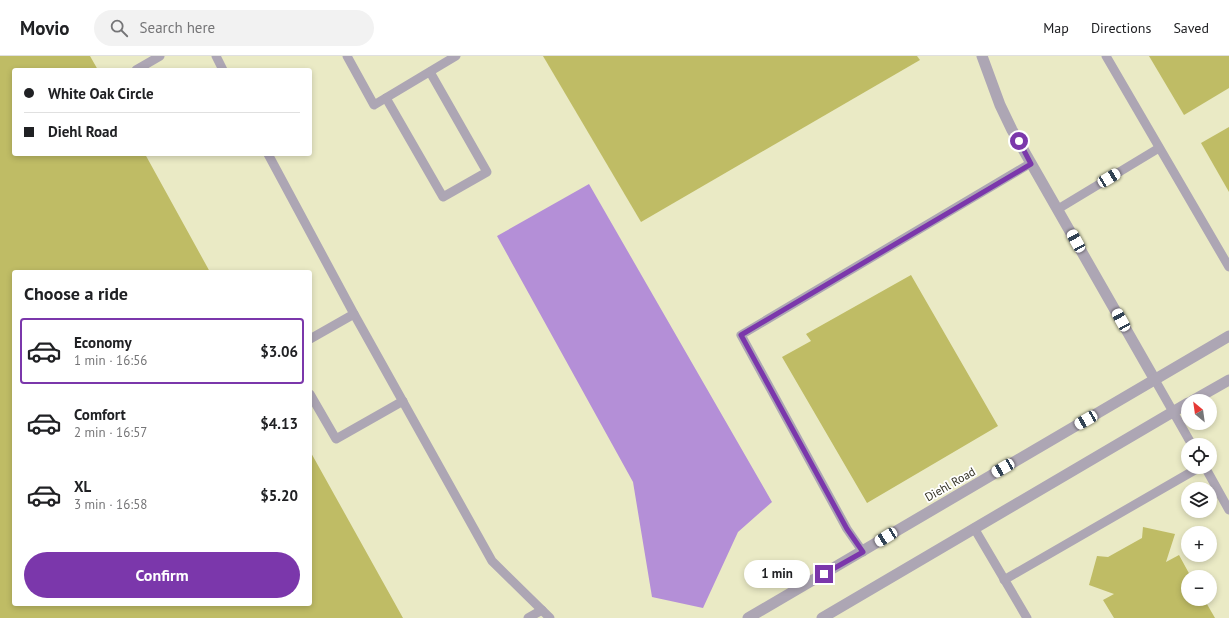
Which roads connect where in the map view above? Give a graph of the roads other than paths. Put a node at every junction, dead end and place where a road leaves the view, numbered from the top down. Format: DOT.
graph roads {
  1 [pos="160,56"];
  2 [pos="216,56"];
  3 [pos="347,56"];
  4 [pos="456,56"];
  5 [pos="982,56"];
  6 [pos="1106,56"];
  7 [pos="139,68"];
  8 [pos="222,68"];
  9 [pos="430,72"];
  10 [pos="386,98"];
  11 [pos="1159,148"];
  12 [pos="269,156"];
  13 [pos="1031,164"];
  14 [pos="1058,209"];
  15 [pos="1229,267"];
  16 [pos="354,314"];
  17 [pos="1229,336"];
  18 [pos="312,338"];
  19 [pos="1155,380"];
  20 [pos="1229,380"];
  21 [pos="1204,394"];
  22 [pos="312,397"];
  23 [pos="403,401"];
  24 [pos="1181,407"];
  25 [pos="1173,412"];
  26 [pos="1188,438"];
  27 [pos="1188,474"];
  28 [pos="1209,474"];
  29 [pos="1229,510"];
  30 [pos="974,528"];
  31 [pos="863,552"];
  32 [pos="1004,580"];
  33 [pos="542,610"];
  34 [pos="528,618"];
  35 [pos="550,618"];
  36 [pos="748,618"];
  37 [pos="822,618"];
  38 [pos="1028,618"];
  1 -- 7 [label="lane"];
  2 -- 8 [label="lane"];
  3 -- 10 [label="lane"];
  4 -- 9 [label="lane"];
  5 -- 13 [label="street"];
  6 -- 11 [label="lane"];
  9 -- 10 [label="lane"];
  9 -- 10 [label="lane"];
  11 -- 14 [label="lane"];
  11 -- 15 [label="lane"];
  12 -- 16 [label="lane"];
  13 -- 14 [label="street"];
  13 -- 31 [label="lane"];
  14 -- 19 [label="street"];
  16 -- 18 [label="lane"];
  16 -- 23 [label="lane"];
  17 -- 19 [label="street, Diehl Road"];
  19 -- 25 [label="lane"];
  19 -- 31 [label="street, Diehl Road"];
  20 -- 21 [label="street"];
  22 -- 23 [label="lane"];
  23 -- 33 [label="lane"];
  24 -- 25 [label="street"];
  25 -- 26 [label="lane"];
  25 -- 30 [label="street"];
  27 -- 32 [label="lane"];
  28 -- 29 [label="lane"];
  30 -- 32 [label="lane"];
  30 -- 37 [label="street"];
  31 -- 36 [label="street, Diehl Road"];
  32 -- 38 [label="lane"];
  33 -- 34 [label="lane"];
  33 -- 35 [label="lane"];
}
